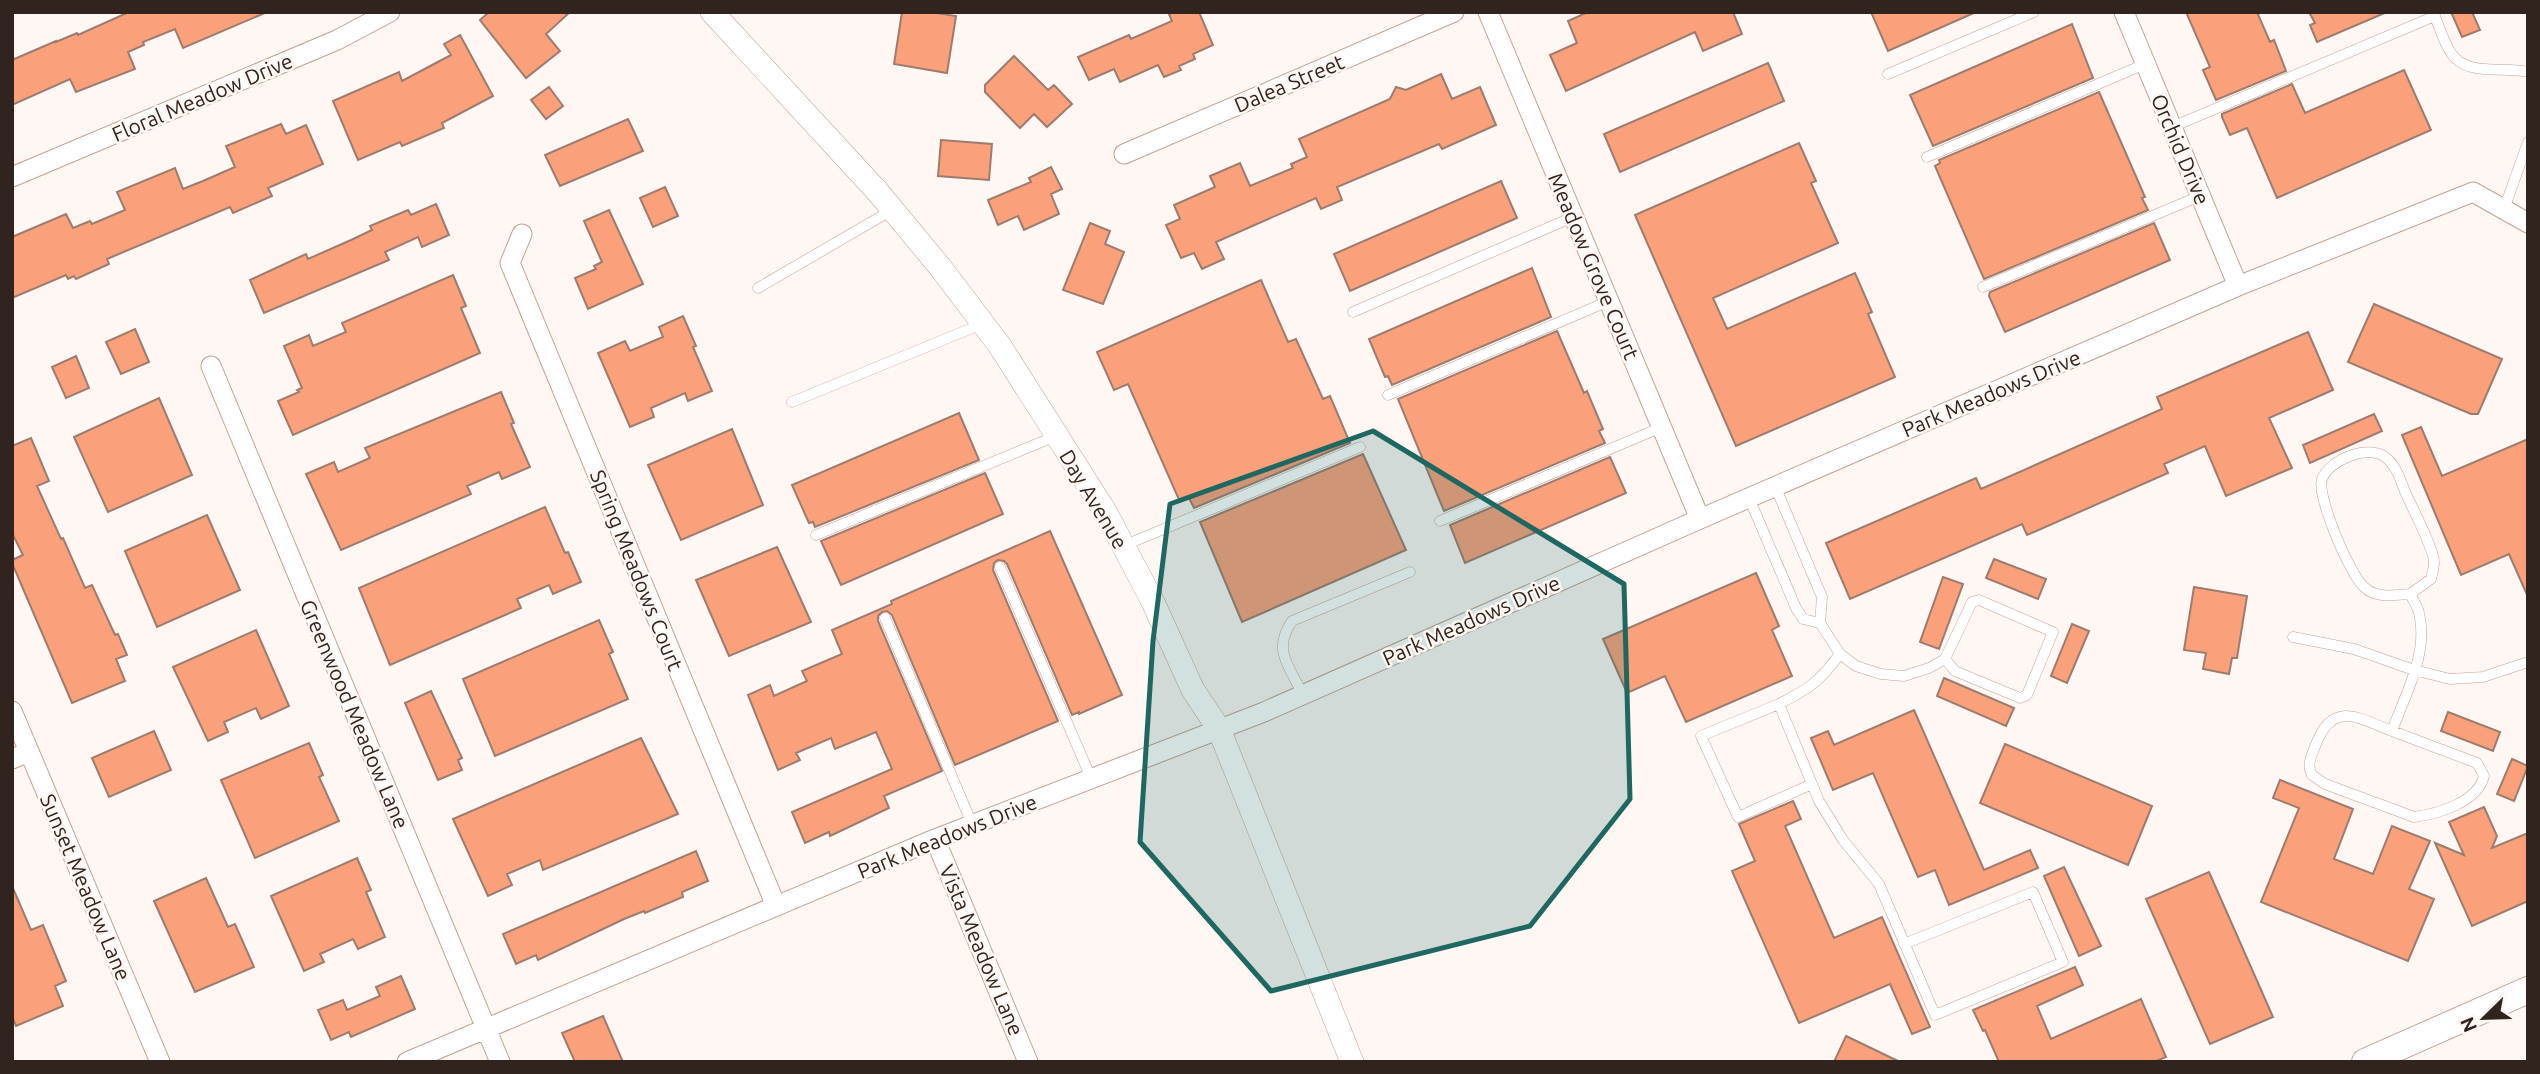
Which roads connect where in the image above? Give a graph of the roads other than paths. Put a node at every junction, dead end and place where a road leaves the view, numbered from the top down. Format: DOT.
graph roads {
  1 [pos="390,12"];
  2 [pos="712,12"];
  3 [pos="1454,12"];
  4 [pos="1488,12"];
  5 [pos="2034,12"];
  6 [pos="2124,12"];
  7 [pos="2434,14"];
  8 [pos="2145,64"];
  9 [pos="2528,72"];
  10 [pos="1888,74"];
  11 [pos="2172,127"];
  12 [pos="2528,142"];
  13 [pos="1124,154"];
  14 [pos="1927,157"];
  15 [pos="12,177"];
  16 [pos="2200,196"];
  17 [pos="2504,209"];
  18 [pos="893,210"];
  19 [pos="1573,216"];
  20 [pos="2528,223"];
  21 [pos="522,234"];
  22 [pos="2238,286"];
  23 [pos="1983,287"];
  24 [pos="758,288"];
  25 [pos="1609,301"];
  26 [pos="1353,312"];
  27 [pos="982,324"];
  28 [pos="211,366"];
  29 [pos="1388,395"];
  30 [pos="792,402"];
  31 [pos="1662,427"];
  32 [pos="1056,436"];
  33 [pos="1360,447"];
  34 [pos="1775,486"];
  35 [pos="1749,498"];
  36 [pos="1700,519"];
  37 [pos="1440,521"];
  38 [pos="816,534"];
  39 [pos="1123,546"];
  40 [pos="1000,567"];
  41 [pos="1410,572"];
  42 [pos="2410,594"];
  43 [pos="884,618"];
  44 [pos="1819,622"];
  45 [pos="2293,637"];
  46 [pos="1840,654"];
  47 [pos="1945,659"];
  48 [pos="2528,662"];
  49 [pos="2414,670"];
  50 [pos="1303,695"];
  51 [pos="1779,704"];
  52 [pos="12,711"];
  53 [pos="1219,729"];
  54 [pos="2392,731"];
  55 [pos="21,756"];
  56 [pos="1091,778"];
  57 [pos="1812,784"];
  58 [pos="972,824"];
  59 [pos="935,839"];
  60 [pos="776,906"];
  61 [pos="1905,944"];
  62 [pos="2528,990"];
  63 [pos="487,1029"];
  64 [pos="160,1062"];
  65 [pos="407,1062"];
  66 [pos="500,1062"];
  67 [pos="1028,1062"];
  68 [pos="1352,1062"];
  69 [pos="2365,1062"];
  1 -- 15 [label="street, Floral Meadow Drive"];
  2 -- 18 [label="street, Day Avenue"];
  3 -- 13 [label="street, Dalea Street"];
  4 -- 19 [label="street, Meadow Grove Court"];
  5 -- 10 [label="lane"];
  6 -- 8 [label="street, Orchid Drive"];
  7 -- 9 [label="lane"];
  7 -- 11 [label="lane"];
  8 -- 11 [label="street, Orchid Drive"];
  8 -- 14 [label="lane"];
  11 -- 16 [label="street, Orchid Drive"];
  12 -- 17 [label="lane"];
  16 -- 22 [label="street, Orchid Drive"];
  16 -- 23 [label="lane"];
  17 -- 20 [label="street, Park Meadows Drive"];
  17 -- 22 [label="street, Park Meadows Drive"];
  18 -- 24 [label="lane"];
  18 -- 27 [label="street, Day Avenue"];
  19 -- 25 [label="street, Meadow Grove Court"];
  19 -- 26 [label="lane"];
  21 -- 60 [label="street, Spring Meadows Court"];
  22 -- 34 [label="street, Park Meadows Drive"];
  25 -- 29 [label="lane"];
  25 -- 31 [label="street, Meadow Grove Court"];
  27 -- 30 [label="lane"];
  27 -- 32 [label="street, Day Avenue"];
  28 -- 63 [label="street, Greenwood Meadow Lane"];
  31 -- 36 [label="street, Meadow Grove Court"];
  31 -- 37 [label="lane"];
  32 -- 38 [label="lane"];
  32 -- 39 [label="street, Day Avenue"];
  33 -- 39 [label="lane"];
  34 -- 35 [label="street, Park Meadows Drive"];
  34 -- 44 [label="lane"];
  35 -- 36 [label="street, Park Meadows Drive"];
  35 -- 44 [label="lane"];
  36 -- 50 [label="street, Park Meadows Drive"];
  39 -- 53 [label="street, Day Avenue"];
  40 -- 56 [label="lane"];
  41 -- 50 [label="lane"];
  42 -- 42 [label="lane"];
  42 -- 49 [label="lane"];
  43 -- 58 [label="lane"];
  44 -- 46 [label="lane"];
  45 -- 49 [label="lane"];
  46 -- 47 [label="lane"];
  46 -- 51 [label="lane"];
  47 -- 47 [label="lane"];
  48 -- 49 [label="lane"];
  49 -- 54 [label="lane"];
  50 -- 53 [label="street, Park Meadows Drive"];
  51 -- 57 [label="lane"];
  51 -- 57 [label="lane"];
  52 -- 55 [label="street, Sunset Meadow Lane"];
  53 -- 56 [label="street, Park Meadows Drive"];
  53 -- 68 [label="street, Day Avenue"];
  54 -- 54 [label="lane"];
  55 -- 64 [label="street, Sunset Meadow Lane"];
  56 -- 58 [label="street, Park Meadows Drive"];
  57 -- 61 [label="lane"];
  58 -- 59 [label="street, Park Meadows Drive"];
  59 -- 60 [label="street, Park Meadows Drive"];
  59 -- 67 [label="street, Vista Meadow Lane"];
  60 -- 63 [label="street, Park Meadows Drive"];
  61 -- 61 [label="lane"];
  62 -- 69 [label="main road"];
  63 -- 65 [label="street, Park Meadows Drive"];
  63 -- 66 [label="street, Greenwood Meadow Lane"];
}
